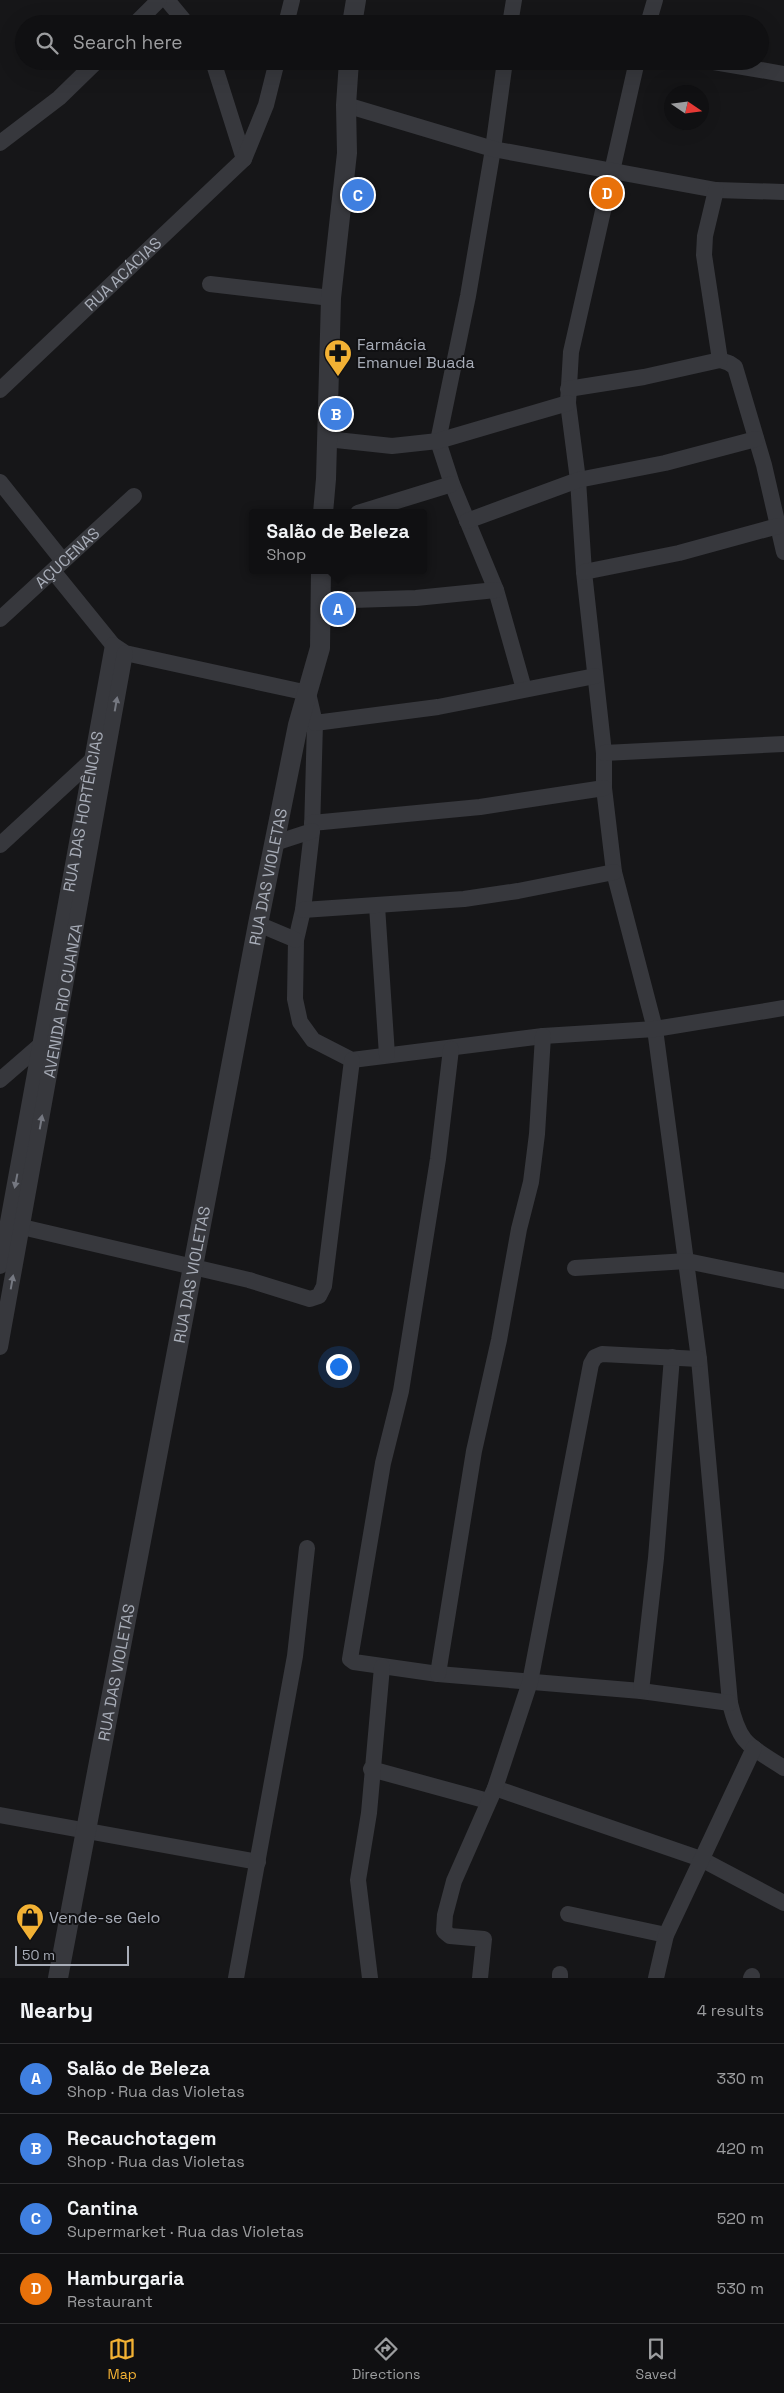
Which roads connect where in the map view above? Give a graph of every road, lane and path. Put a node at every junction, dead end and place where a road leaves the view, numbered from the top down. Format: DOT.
graph roads {
  1 [pos="159,0"];
  2 [pos="167,0"];
  3 [pos="292,0"];
  4 [pos="356,0"];
  5 [pos="514,0"];
  6 [pos="656,0"];
  7 [pos="144,15"];
  8 [pos="180,15"];
  9 [pos="288,15"];
  10 [pos="354,15"];
  11 [pos="512,15"];
  12 [pos="651,15"];
  13 [pos="88,70"];
  14 [pos="216,70"];
  15 [pos="275,70"];
  16 [pos="348,70"];
  17 [pos="504,70"];
  18 [pos="635,70"];
  19 [pos="761,70"];
  20 [pos="784,74"];
  21 [pos="346,105"];
  22 [pos="0,143"];
  23 [pos="493,149"];
  24 [pos="244,159"];
  25 [pos="613,170"];
  26 [pos="716,190"];
  27 [pos="784,192"];
  28 [pos="210,284"];
  29 [pos="331,298"];
  30 [pos="720,360"];
  31 [pos="0,390"];
  32 [pos="568,396"];
  33 [pos="327,439"];
  34 [pos="756,439"];
  35 [pos="438,441"];
  36 [pos="578,480"];
  37 [pos="0,482"];
  38 [pos="452,484"];
  39 [pos="134,496"];
  40 [pos="323,509"];
  41 [pos="371,509"];
  42 [pos="467,521"];
  43 [pos="778,526"];
  44 [pos="784,552"];
  45 [pos="58,566"];
  46 [pos="584,572"];
  47 [pos="320,574"];
  48 [pos="496,590"];
  49 [pos="320,601"];
  50 [pos="0,618"];
  51 [pos="117,649"];
  52 [pos="595,676"];
  53 [pos="524,689"];
  54 [pos="308,692"];
  55 [pos="306,724"];
  56 [pos="784,744"];
  57 [pos="604,753"];
  58 [pos="92,760"];
  59 [pos="604,788"];
  60 [pos="312,827"];
  61 [pos="275,843"];
  62 [pos="0,845"];
  63 [pos="614,872"];
  64 [pos="377,906"];
  65 [pos="303,910"];
  66 [pos="258,924"];
  67 [pos="296,940"];
  68 [pos="784,1008"];
  69 [pos="655,1029"];
  70 [pos="57,1034"];
  71 [pos="543,1036"];
  72 [pos="42,1042"];
  73 [pos="451,1049"];
  74 [pos="387,1055"];
  75 [pos="352,1060"];
  76 [pos="0,1080"];
  77 [pos="22,1227"];
  78 [pos="687,1261"];
  79 [pos="0,1266"];
  80 [pos="194,1267"];
  81 [pos="575,1268"];
  82 [pos="784,1282"];
  83 [pos="0,1347"];
  84 [pos="672,1358"];
  85 [pos="699,1359"];
  86 [pos="307,1548"];
  87 [pos="382,1667"];
  88 [pos="438,1674"];
  89 [pos="530,1682"];
  90 [pos="641,1691"];
  91 [pos="730,1703"];
  92 [pos="754,1748"];
  93 [pos="784,1768"];
  94 [pos="371,1769"];
  95 [pos="492,1794"];
  96 [pos="0,1815"];
  97 [pos="84,1831"];
  98 [pos="701,1859"];
  99 [pos="258,1862"];
  100 [pos="784,1904"];
  101 [pos="568,1914"];
  102 [pos="666,1935"];
  103 [pos="58,1978"];
  104 [pos="236,1978"];
  105 [pos="370,1978"];
  106 [pos="480,1978"];
  107 [pos="656,1978"];
  1 -- 7 [label="street"];
  2 -- 8 [label="street"];
  3 -- 9 [label="street"];
  4 -- 10 [label="street"];
  5 -- 11 [label="street"];
  6 -- 12 [label="street"];
  13 -- 22 [label="street"];
  14 -- 24 [label="street"];
  15 -- 24 [label="street"];
  16 -- 21 [label="street"];
  17 -- 23 [label="street"];
  18 -- 25 [label="street"];
  19 -- 20 [label="street"];
  21 -- 23 [label="street"];
  21 -- 29 [label="street"];
  23 -- 25 [label="street"];
  23 -- 35 [label="street"];
  24 -- 31 [label="street, RUA ACÁCIAS"];
  25 -- 26 [label="street"];
  25 -- 32 [label="street"];
  26 -- 27 [label="street"];
  26 -- 30 [label="street"];
  28 -- 29 [label="street"];
  29 -- 33 [label="street"];
  30 -- 32 [label="street"];
  30 -- 34 [label="street"];
  32 -- 35 [label="street"];
  32 -- 36 [label="street"];
  33 -- 35 [label="street"];
  33 -- 40 [label="street"];
  34 -- 36 [label="street"];
  34 -- 43 [label="street"];
  35 -- 38 [label="street"];
  36 -- 42 [label="street"];
  36 -- 46 [label="street"];
  37 -- 45 [label="street"];
  38 -- 41 [label="street"];
  38 -- 42 [label="street"];
  39 -- 45 [label="street, AÇUCENAS"];
  42 -- 48 [label="street"];
  43 -- 44 [label="street"];
  43 -- 46 [label="street"];
  45 -- 50 [label="street, AÇUCENAS"];
  45 -- 51 [label="street"];
  46 -- 52 [label="street"];
  47 -- 49 [label="street, RUA DAS VIOLETAS"];
  48 -- 49 [label="street"];
  48 -- 53 [label="street"];
  49 -- 54 [label="street, RUA DAS VIOLETAS"];
  51 -- 54 [label="street"];
  51 -- 58 [label="street, RUA DAS HORTÊNCIAS"];
  70 -- 51 [label="street, AVENIDA RIO CUANZA, one-way"];
  52 -- 53 [label="street"];
  52 -- 57 [label="street"];
  53 -- 55 [label="street"];
  54 -- 55 [label="street, RUA DAS VIOLETAS"];
  55 -- 60 [label="street"];
  55 -- 61 [label="street, RUA DAS VIOLETAS"];
  56 -- 57 [label="street"];
  57 -- 59 [label="street"];
  58 -- 62 [label="street"];
  58 -- 72 [label="street, RUA DAS HORTÊNCIAS"];
  59 -- 60 [label="street"];
  59 -- 63 [label="street"];
  60 -- 61 [label="street"];
  60 -- 65 [label="street"];
  61 -- 66 [label="street, RUA DAS VIOLETAS"];
  63 -- 64 [label="street"];
  63 -- 69 [label="street"];
  64 -- 65 [label="street"];
  64 -- 74 [label="street"];
  65 -- 67 [label="street"];
  66 -- 67 [label="street"];
  66 -- 80 [label="street, RUA DAS VIOLETAS"];
  67 -- 75 [label="street"];
  68 -- 69 [label="street"];
  69 -- 71 [label="street"];
  69 -- 78 [label="street"];
  70 -- 72 [label="street"];
  77 -- 70 [label="street, AVENIDA RIO CUANZA, one-way"];
  71 -- 73 [label="street"];
  71 -- 88 [label="street"];
  72 -- 76 [label="street"];
  72 -- 79 [label="street, RUA DAS HORTÊNCIAS, one-way"];
  73 -- 74 [label="street"];
  73 -- 87 [label="street"];
  74 -- 75 [label="street"];
  75 -- 80 [label="street"];
  77 -- 80 [label="street"];
  83 -- 77 [label="street, AVENIDA RIO CUANZA, one-way"];
  78 -- 81 [label="street"];
  78 -- 82 [label="street"];
  78 -- 85 [label="street"];
  80 -- 97 [label="street, RUA DAS VIOLETAS"];
  84 -- 85 [label="street"];
  84 -- 89 [label="street"];
  84 -- 90 [label="street"];
  85 -- 91 [label="street"];
  86 -- 99 [label="street"];
  87 -- 88 [label="street"];
  87 -- 94 [label="street"];
  88 -- 89 [label="street"];
  89 -- 90 [label="street"];
  89 -- 95 [label="street"];
  90 -- 91 [label="street"];
  91 -- 92 [label="street"];
  92 -- 93 [label="street"];
  92 -- 98 [label="street"];
  94 -- 95 [label="street"];
  94 -- 105 [label="street"];
  95 -- 98 [label="street"];
  95 -- 106 [label="street"];
  96 -- 97 [label="street"];
  97 -- 99 [label="street"];
  97 -- 103 [label="street, RUA DAS VIOLETAS"];
  98 -- 100 [label="street"];
  98 -- 102 [label="street"];
  99 -- 104 [label="street"];
  101 -- 102 [label="street"];
  102 -- 107 [label="street"];
}
